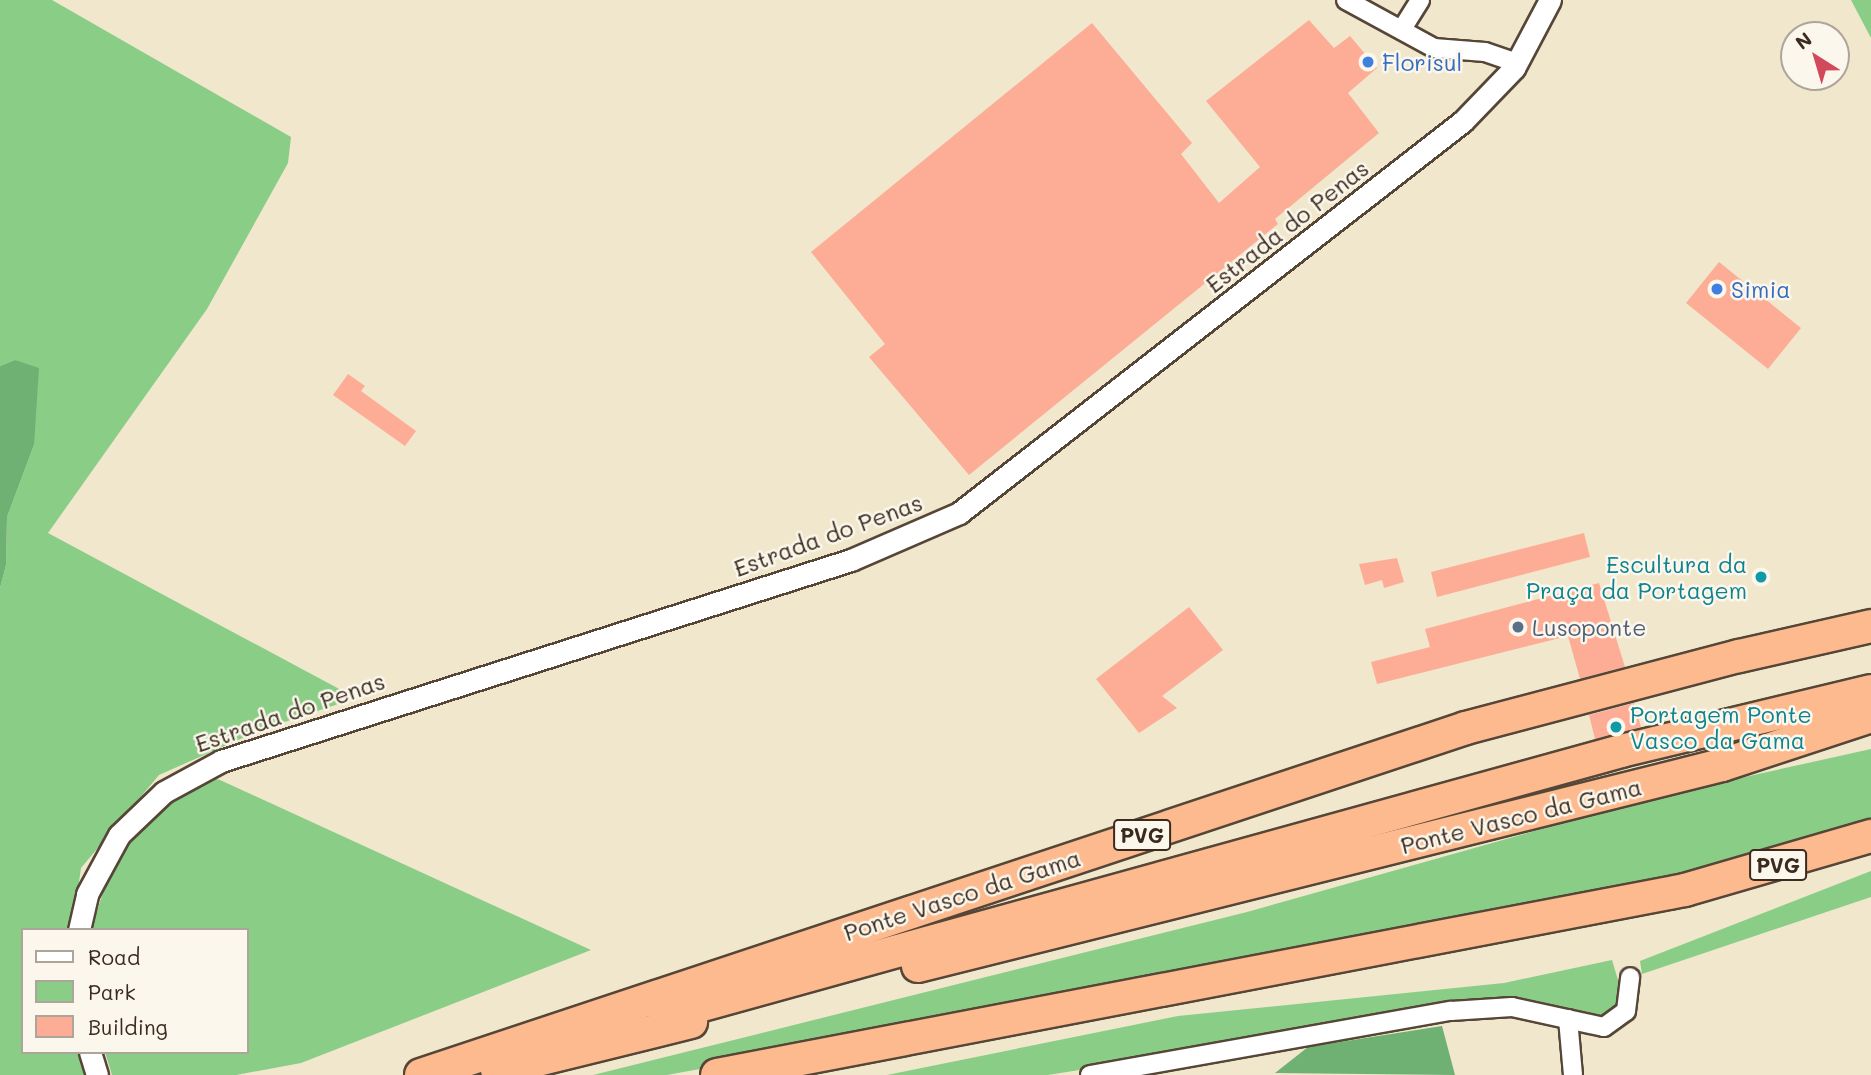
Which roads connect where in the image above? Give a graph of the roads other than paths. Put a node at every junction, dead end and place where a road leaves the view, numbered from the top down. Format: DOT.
graph roads {
  1 [pos="1346,0"];
  2 [pos="1420,0"];
  3 [pos="1550,0"];
  4 [pos="1402,29"];
  5 [pos="1517,64"];
  6 [pos="1871,626"];
  7 [pos="1871,691"];
  8 [pos="1871,716"];
  9 [pos="1871,836"];
  10 [pos="79,928"];
  11 [pos="1630,977"];
  12 [pos="1567,1019"];
  13 [pos="91,1054"];
  14 [pos="97,1075"];
  15 [pos="421,1075"];
  16 [pos="450,1075"];
  17 [pos="475,1075"];
  18 [pos="717,1075"];
  19 [pos="1090,1075"];
  20 [pos="1573,1075"];
  1 -- 4 [label="street"];
  2 -- 4 [label="street"];
  3 -- 5 [label="street, Estrada do Penas"];
  4 -- 5 [label="street"];
  5 -- 10 [label="street, Estrada do Penas"];
  6 -- 15 [label="highway, Ponte Vasco da Gama / PVG"];
  7 -- 16 [label="highway, Ponte Vasco da Gama / PVG"];
  8 -- 17 [label="highway, Ponte Vasco da Gama"];
  9 -- 18 [label="highway, PVG"];
  11 -- 12 [label="street"];
  12 -- 19 [label="street"];
  12 -- 20 [label="street"];
  13 -- 14 [label="street"];
}
